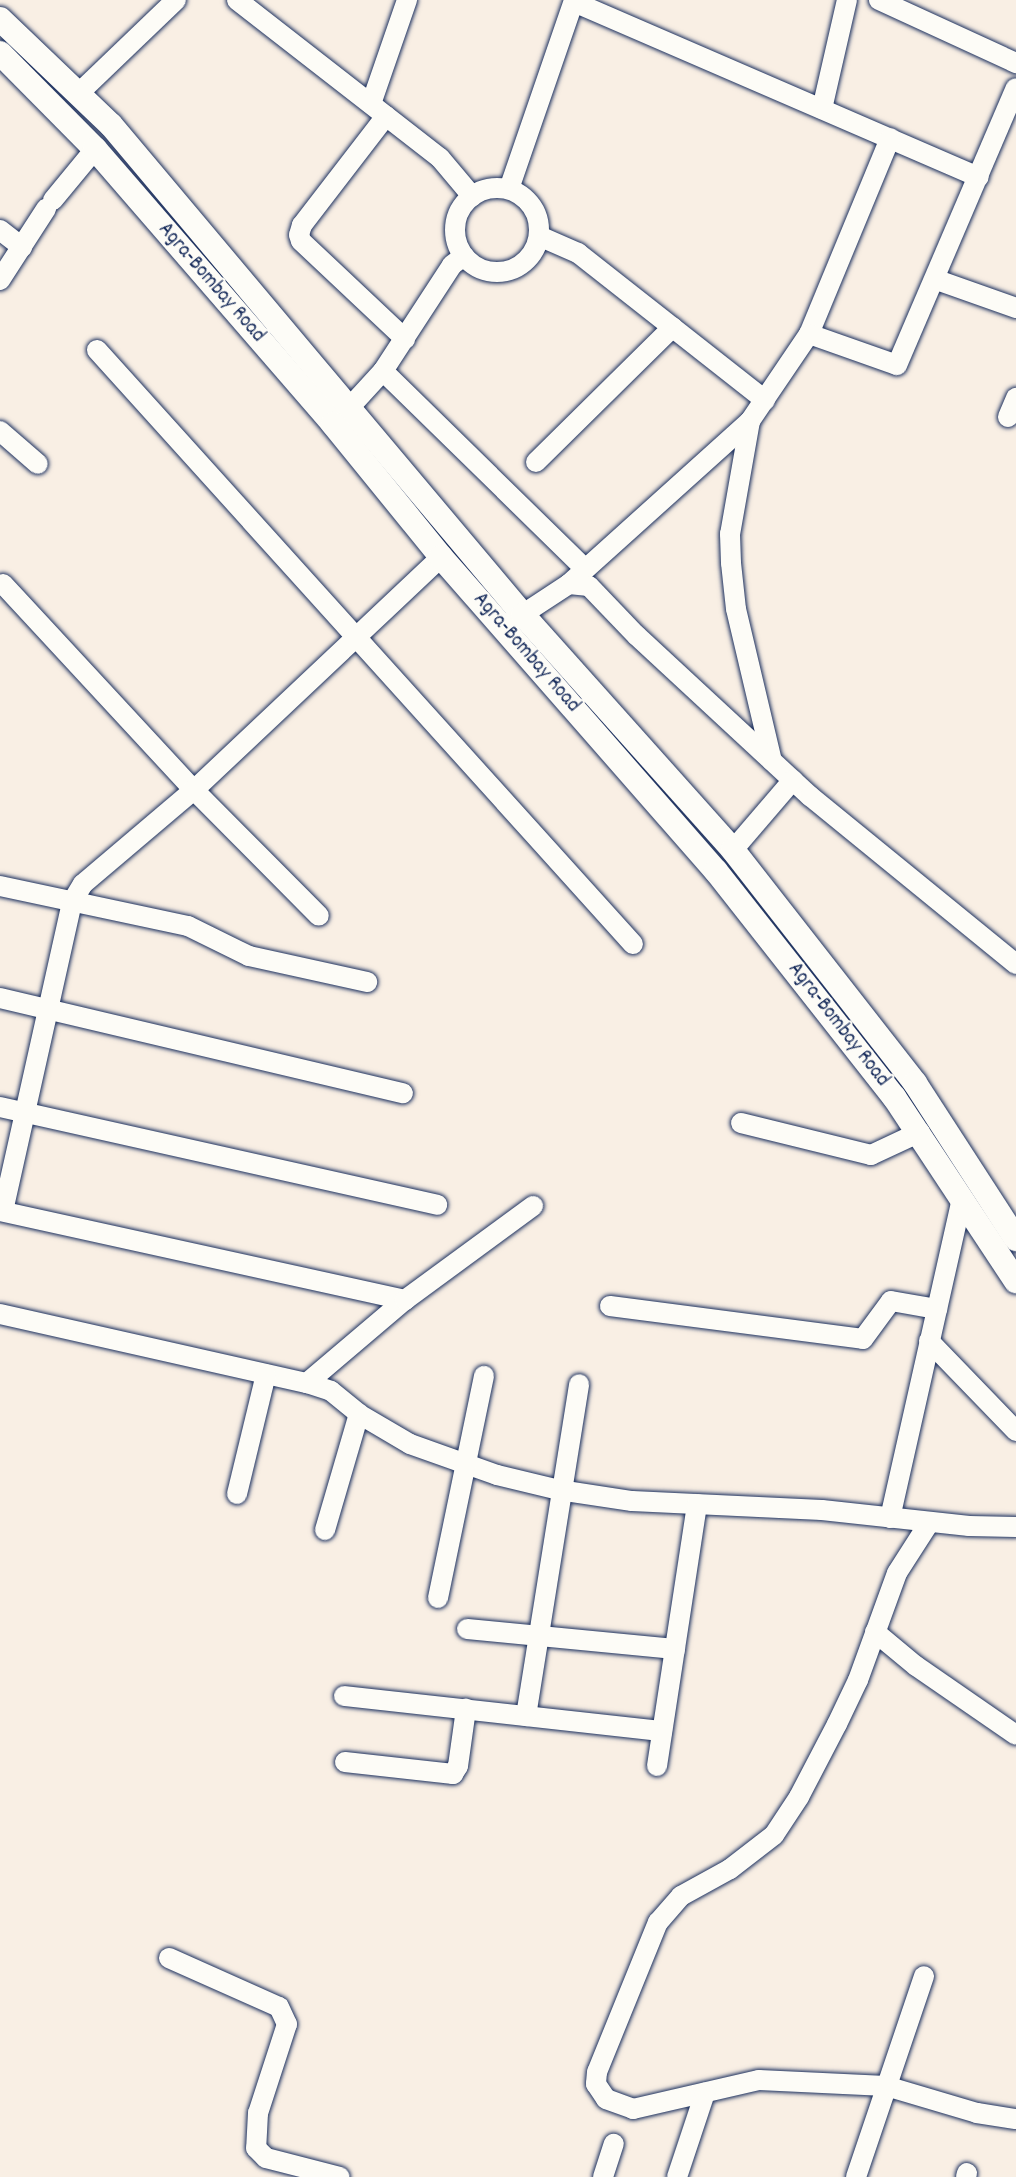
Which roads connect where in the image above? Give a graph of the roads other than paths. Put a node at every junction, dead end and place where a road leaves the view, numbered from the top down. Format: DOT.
graph roads {
  1 [pos="176,0"];
  2 [pos="237,0"];
  3 [pos="407,0"];
  4 [pos="847,0"];
  5 [pos="879,0"];
  6 [pos="574,1"];
  7 [pos="913,7"];
  8 [pos="0,19"];
  9 [pos="0,53"];
  10 [pos="1016,63"];
  11 [pos="1016,88"];
  12 [pos="80,92"];
  13 [pos="822,109"];
  14 [pos="378,110"];
  15 [pos="890,138"];
  16 [pos="95,149"];
  17 [pos="979,177"];
  18 [pos="509,189"];
  19 [pos="472,196"];
  20 [pos="0,230"];
  21 [pos="539,236"];
  22 [pos="22,247"];
  23 [pos="464,256"];
  24 [pos="0,280"];
  25 [pos="937,280"];
  26 [pos="1016,309"];
  27 [pos="673,327"];
  28 [pos="809,334"];
  29 [pos="405,339"];
  30 [pos="97,350"];
  31 [pos="383,371"];
  32 [pos="1016,398"];
  33 [pos="765,400"];
  34 [pos="352,408"];
  35 [pos="1008,417"];
  36 [pos="750,421"];
  37 [pos="333,424"];
  38 [pos="0,430"];
  39 [pos="536,462"];
  40 [pos="38,464"];
  41 [pos="441,557"];
  42 [pos="585,569"];
  43 [pos="3,584"];
  44 [pos="569,584"];
  45 [pos="513,621"];
  46 [pos="360,631"];
  47 [pos="772,761"];
  48 [pos="793,780"];
  49 [pos="194,790"];
  50 [pos="734,850"];
  51 [pos="0,886"];
  52 [pos="72,902"];
  53 [pos="319,916"];
  54 [pos="633,944"];
  55 [pos="1016,964"];
  56 [pos="367,982"];
  57 [pos="0,998"];
  58 [pos="47,1009"];
  59 [pos="403,1093"];
  60 [pos="0,1107"];
  61 [pos="26,1113"];
  62 [pos="741,1123"];
  63 [pos="920,1132"];
  64 [pos="962,1198"];
  65 [pos="437,1205"];
  66 [pos="533,1206"];
  67 [pos="1,1211"];
  68 [pos="1016,1239"];
  69 [pos="1016,1281"];
  70 [pos="405,1300"];
  71 [pos="610,1306"];
  72 [pos="937,1309"];
  73 [pos="0,1314"];
  74 [pos="929,1341"];
  75 [pos="266,1374"];
  76 [pos="484,1376"];
  77 [pos="307,1383"];
  78 [pos="579,1384"];
  79 [pos="359,1414"];
  80 [pos="1016,1431"];
  81 [pos="464,1463"];
  82 [pos="560,1490"];
  83 [pos="237,1494"];
  84 [pos="697,1504"];
  85 [pos="890,1518"];
  86 [pos="929,1522"];
  87 [pos="1016,1527"];
  88 [pos="325,1530"];
  89 [pos="438,1598"];
  90 [pos="467,1629"];
  91 [pos="875,1632"];
  92 [pos="538,1635"];
  93 [pos="675,1649"];
  94 [pos="344,1696"];
  95 [pos="465,1709"];
  96 [pos="526,1716"];
  97 [pos="662,1731"];
  98 [pos="1016,1735"];
  99 [pos="345,1762"];
  100 [pos="657,1766"];
  101 [pos="169,1958"];
  102 [pos="924,1976"];
  103 [pos="886,2086"];
  104 [pos="705,2093"];
  105 [pos="1016,2120"];
  106 [pos="614,2144"];
  107 [pos="340,2177"];
  108 [pos="603,2177"];
  109 [pos="677,2177"];
  110 [pos="856,2177"];
  1 -- 12 [label="street"];
  2 -- 14 [label="street"];
  3 -- 14 [label="street"];
  4 -- 13 [label="street"];
  5 -- 7 [label="street"];
  6 -- 13 [label="street"];
  6 -- 18 [label="street"];
  7 -- 10 [label="street"];
  8 -- 12 [label="main road, Agra-Bombay Road"];
  9 -- 16 [label="main road, Agra-Bombay Road"];
  11 -- 17 [label="street"];
  12 -- 34 [label="main road, Agra-Bombay Road"];
  13 -- 15 [label="street"];
  14 -- 19 [label="street"];
  14 -- 29 [label="street"];
  15 -- 17 [label="street"];
  15 -- 28 [label="street"];
  16 -- 22 [label="street"];
  16 -- 37 [label="main road, Agra-Bombay Road"];
  17 -- 25 [label="street"];
  18 -- 19 [label="street"];
  18 -- 21 [label="street"];
  19 -- 23 [label="street"];
  20 -- 22 [label="street"];
  21 -- 23 [label="street"];
  21 -- 27 [label="street"];
  22 -- 24 [label="street"];
  23 -- 29 [label="street"];
  25 -- 26 [label="street"];
  25 -- 28 [label="street"];
  27 -- 33 [label="street"];
  27 -- 39 [label="street"];
  28 -- 33 [label="street"];
  29 -- 31 [label="street"];
  30 -- 46 [label="street"];
  31 -- 34 [label="street"];
  31 -- 42 [label="street"];
  32 -- 35 [label="street"];
  33 -- 36 [label="street"];
  34 -- 37 [label="street"];
  34 -- 45 [label="main road, Agra-Bombay Road"];
  36 -- 42 [label="street"];
  36 -- 47 [label="street"];
  37 -- 41 [label="main road, Agra-Bombay Road"];
  38 -- 40 [label="street"];
  41 -- 45 [label="main road, Agra-Bombay Road"];
  41 -- 46 [label="street"];
  42 -- 44 [label="street"];
  43 -- 49 [label="street"];
  44 -- 45 [label="street"];
  44 -- 47 [label="street"];
  45 -- 50 [label="main road, Agra-Bombay Road"];
  45 -- 63 [label="main road, Agra-Bombay Road"];
  46 -- 49 [label="street"];
  46 -- 54 [label="street"];
  47 -- 48 [label="street"];
  48 -- 50 [label="street"];
  48 -- 55 [label="street"];
  49 -- 52 [label="street"];
  49 -- 53 [label="street"];
  50 -- 68 [label="main road, Agra-Bombay Road"];
  51 -- 52 [label="street"];
  52 -- 56 [label="street"];
  52 -- 58 [label="street"];
  57 -- 58 [label="street"];
  58 -- 59 [label="street"];
  58 -- 61 [label="street"];
  60 -- 61 [label="street"];
  61 -- 65 [label="street"];
  61 -- 67 [label="street"];
  62 -- 63 [label="street"];
  63 -- 64 [label="main road, Agra-Bombay Road"];
  64 -- 69 [label="main road, Agra-Bombay Road"];
  64 -- 72 [label="street"];
  66 -- 70 [label="street"];
  67 -- 70 [label="street"];
  70 -- 77 [label="street"];
  71 -- 72 [label="street"];
  72 -- 74 [label="street"];
  73 -- 75 [label="street"];
  74 -- 80 [label="street"];
  74 -- 85 [label="street"];
  75 -- 77 [label="street"];
  75 -- 83 [label="street"];
  76 -- 81 [label="street"];
  77 -- 79 [label="street"];
  78 -- 82 [label="street"];
  79 -- 81 [label="street"];
  79 -- 88 [label="street"];
  81 -- 82 [label="street"];
  81 -- 89 [label="street"];
  82 -- 84 [label="street"];
  82 -- 92 [label="street"];
  84 -- 85 [label="street"];
  84 -- 93 [label="street"];
  85 -- 86 [label="street"];
  86 -- 87 [label="street"];
  86 -- 91 [label="street"];
  90 -- 92 [label="street"];
  91 -- 98 [label="street"];
  91 -- 104 [label="street"];
  92 -- 93 [label="street"];
  92 -- 96 [label="street"];
  93 -- 97 [label="street"];
  94 -- 95 [label="street"];
  95 -- 96 [label="street"];
  95 -- 99 [label="street"];
  96 -- 97 [label="street"];
  97 -- 100 [label="street"];
  101 -- 107 [label="street"];
  102 -- 103 [label="street"];
  103 -- 104 [label="street"];
  103 -- 105 [label="street"];
  103 -- 110 [label="street"];
  104 -- 109 [label="street"];
  106 -- 108 [label="street"];
}
